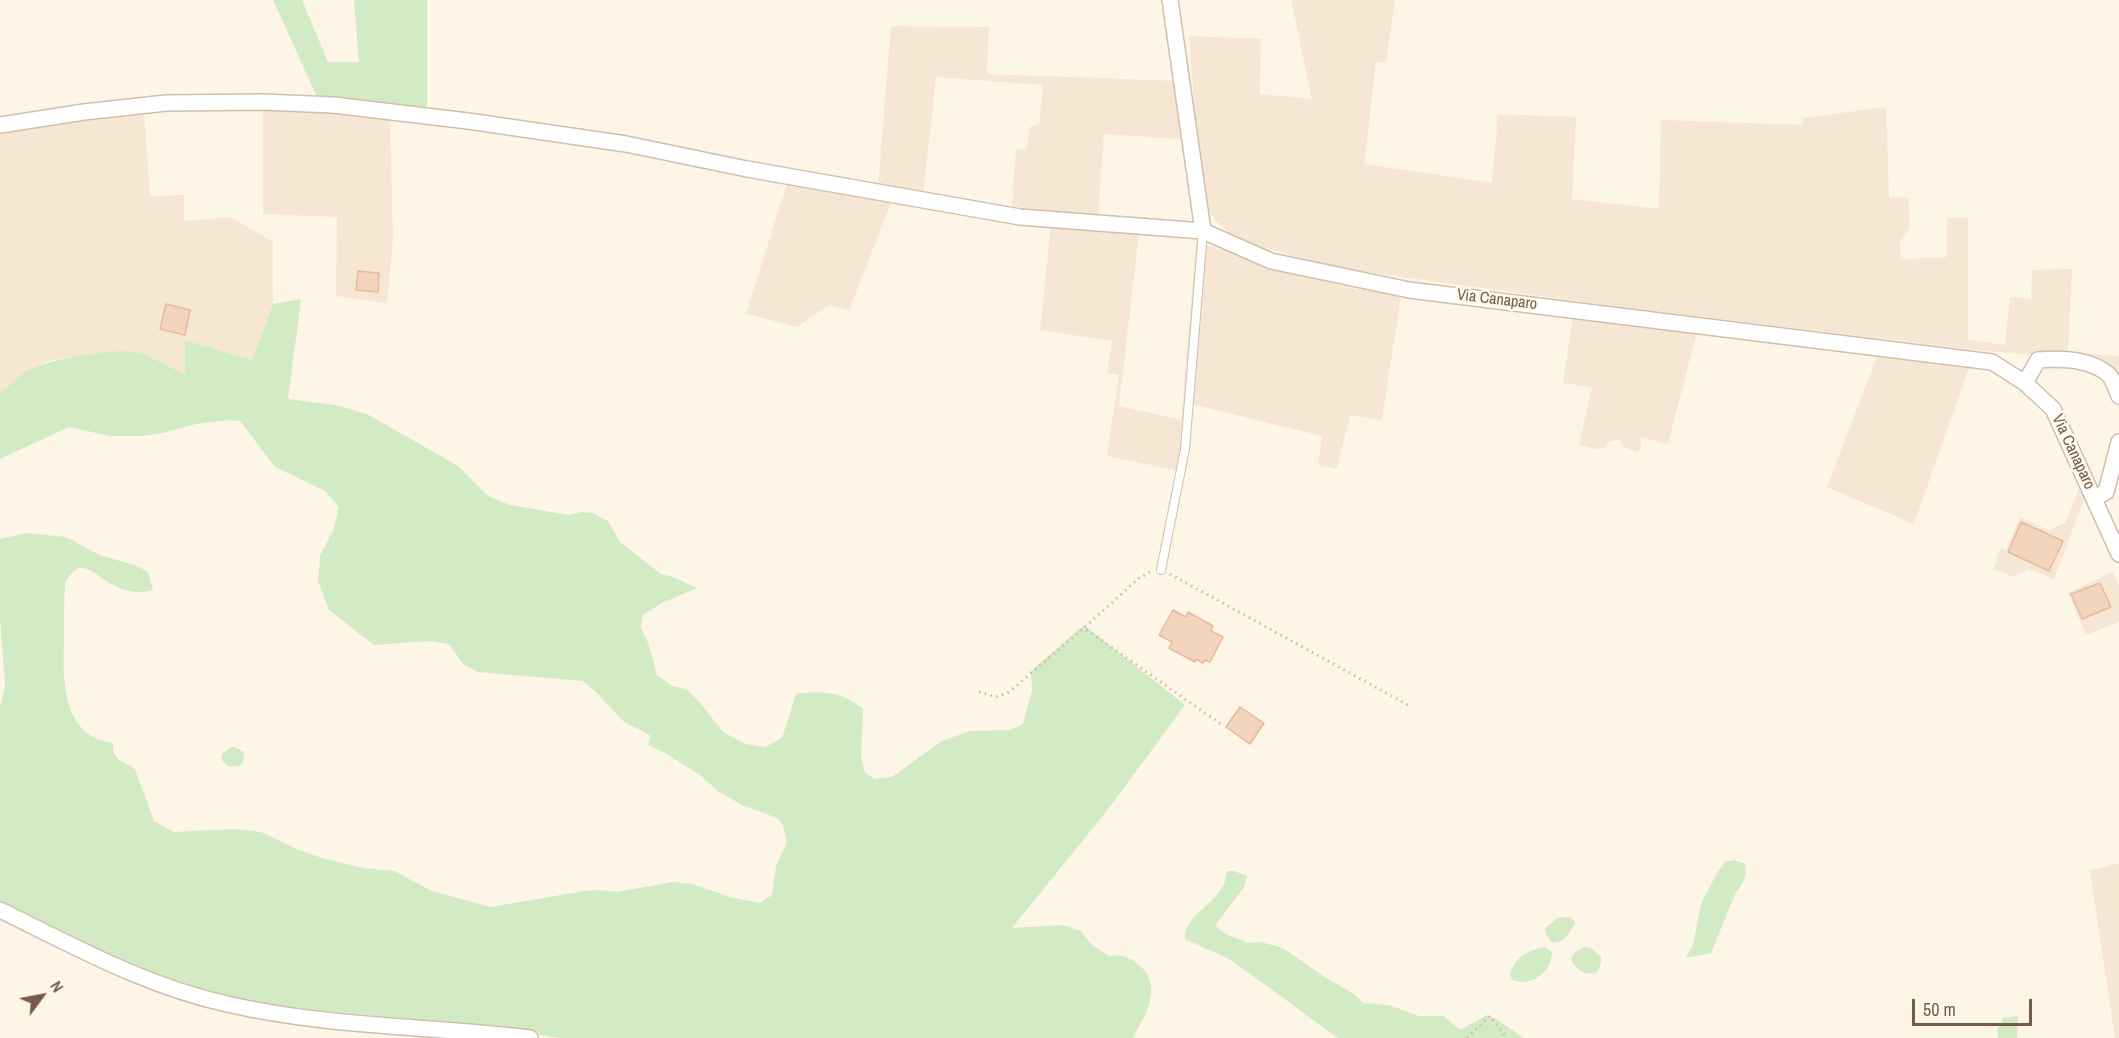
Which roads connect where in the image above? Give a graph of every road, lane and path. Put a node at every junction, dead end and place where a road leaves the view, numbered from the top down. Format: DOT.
graph roads {
  1 [pos="1170,0"];
  2 [pos="0,125"];
  3 [pos="1203,231"];
  4 [pos="2025,383"];
  5 [pos="2119,396"];
  6 [pos="2119,442"];
  7 [pos="2094,498"];
  8 [pos="2119,554"];
  9 [pos="1161,570"];
  10 [pos="1084,628"];
  11 [pos="979,692"];
  12 [pos="1408,705"];
  13 [pos="1222,724"];
  14 [pos="0,910"];
  15 [pos="530,1038"];
  16 [pos="1467,1038"];
  17 [pos="1507,1038"];
  1 -- 3 [label="street"];
  2 -- 3 [label="street, Via Canaparo"];
  3 -- 4 [label="street, Via Canaparo"];
  3 -- 9 [label="lane"];
  4 -- 5 [label="street"];
  4 -- 7 [label="street, Via Canaparo"];
  6 -- 7 [label="street, Via Canaparo"];
  7 -- 8 [label="street, Via Canaparo"];
  9 -- 10 [label="path"];
  9 -- 12 [label="path"];
  10 -- 11 [label="path"];
  10 -- 13 [label="path"];
  14 -- 15 [label="street"];
  16 -- 17 [label="path"];
}
